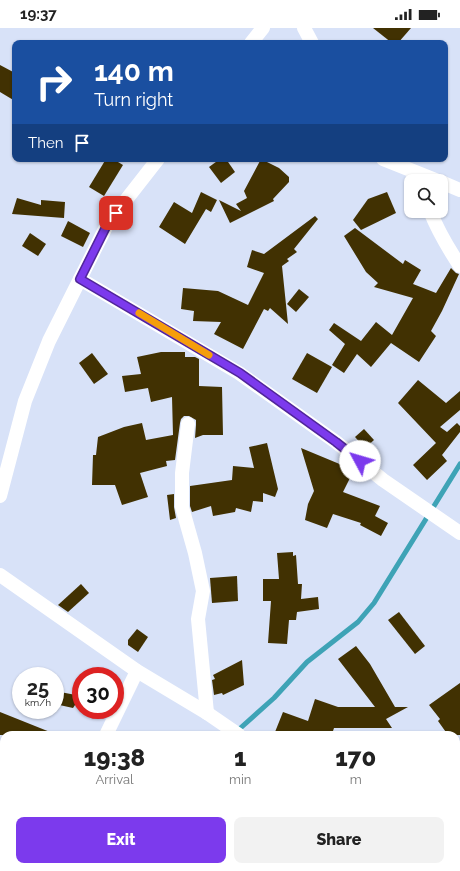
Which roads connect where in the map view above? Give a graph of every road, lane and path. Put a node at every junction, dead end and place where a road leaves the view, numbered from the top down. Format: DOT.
graph roads {
  1 [pos="263,28"];
  2 [pos="304,28"];
  3 [pos="253,40"];
  4 [pos="310,40"];
  5 [pos="156,162"];
  6 [pos="401,163"];
  7 [pos="410,174"];
  8 [pos="424,174"];
  9 [pos="448,185"];
  10 [pos="460,190"];
  11 [pos="432,218"];
  12 [pos="460,266"];
  13 [pos="80,279"];
  14 [pos="188,424"];
  15 [pos="0,496"];
  16 [pos="460,533"];
  17 [pos="0,575"];
  18 [pos="137,671"];
  19 [pos="207,713"];
  20 [pos="108,731"];
  21 [pos="233,731"];
  1 -- 3 [label="street"];
  2 -- 4 [label="street"];
  5 -- 13 [label="street"];
  6 -- 7 [label="street"];
  6 -- 8 [label="street"];
  9 -- 10 [label="street"];
  11 -- 12 [label="street"];
  13 -- 15 [label="street"];
  13 -- 16 [label="street"];
  14 -- 19 [label="street"];
  17 -- 18 [label="street"];
  18 -- 19 [label="street"];
  18 -- 20 [label="street"];
  19 -- 21 [label="street"];
}
